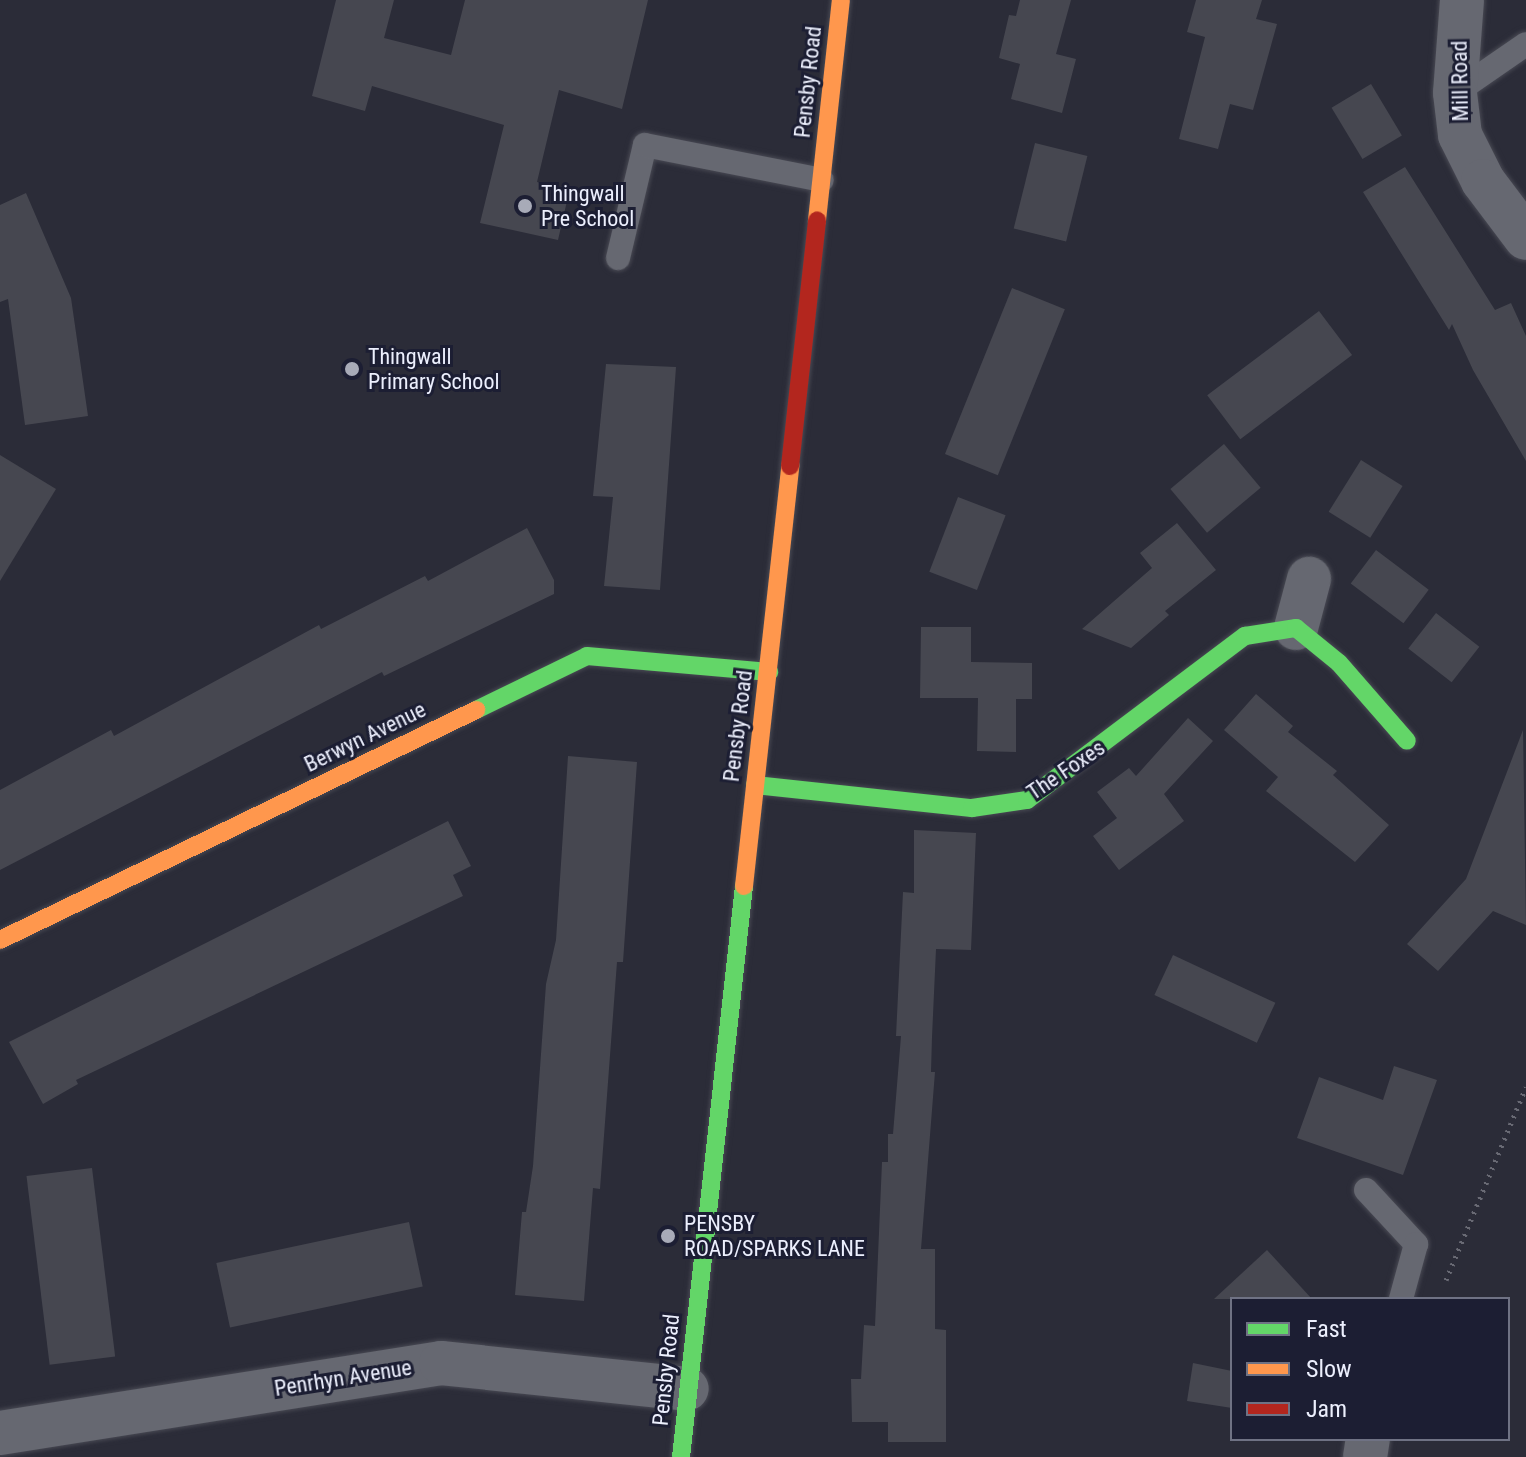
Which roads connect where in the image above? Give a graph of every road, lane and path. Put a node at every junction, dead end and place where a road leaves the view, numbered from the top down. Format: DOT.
graph roads {
  1 [pos="841,0"];
  2 [pos="1462,0"];
  3 [pos="1526,44"];
  4 [pos="1455,93"];
  5 [pos="822,180"];
  6 [pos="1526,238"];
  7 [pos="618,258"];
  8 [pos="1309,579"];
  9 [pos="1296,628"];
  10 [pos="769,672"];
  11 [pos="1407,741"];
  12 [pos="755,785"];
  13 [pos="0,940"];
  14 [pos="1526,1087"];
  15 [pos="1366,1190"];
  16 [pos="1444,1285"];
  17 [pos="1402,1297"];
  18 [pos="687,1389"];
  19 [pos="0,1433"];
  20 [pos="681,1457"];
  1 -- 5 [label="street, Pensby Road"];
  2 -- 4 [label="street, Mill Road"];
  3 -- 4 [label="lane"];
  4 -- 6 [label="street, Mill Road"];
  5 -- 7 [label="lane"];
  5 -- 10 [label="street, Pensby Road"];
  8 -- 9 [label="street"];
  9 -- 11 [label="street"];
  9 -- 12 [label="street, The Foxes"];
  10 -- 12 [label="street, Pensby Road"];
  10 -- 13 [label="street, Berwyn Avenue"];
  12 -- 18 [label="street, Pensby Road"];
  14 -- 16 [label="path"];
  15 -- 17 [label="lane"];
  18 -- 19 [label="street, Penrhyn Avenue"];
  18 -- 20 [label="street, Pensby Road"];
}
